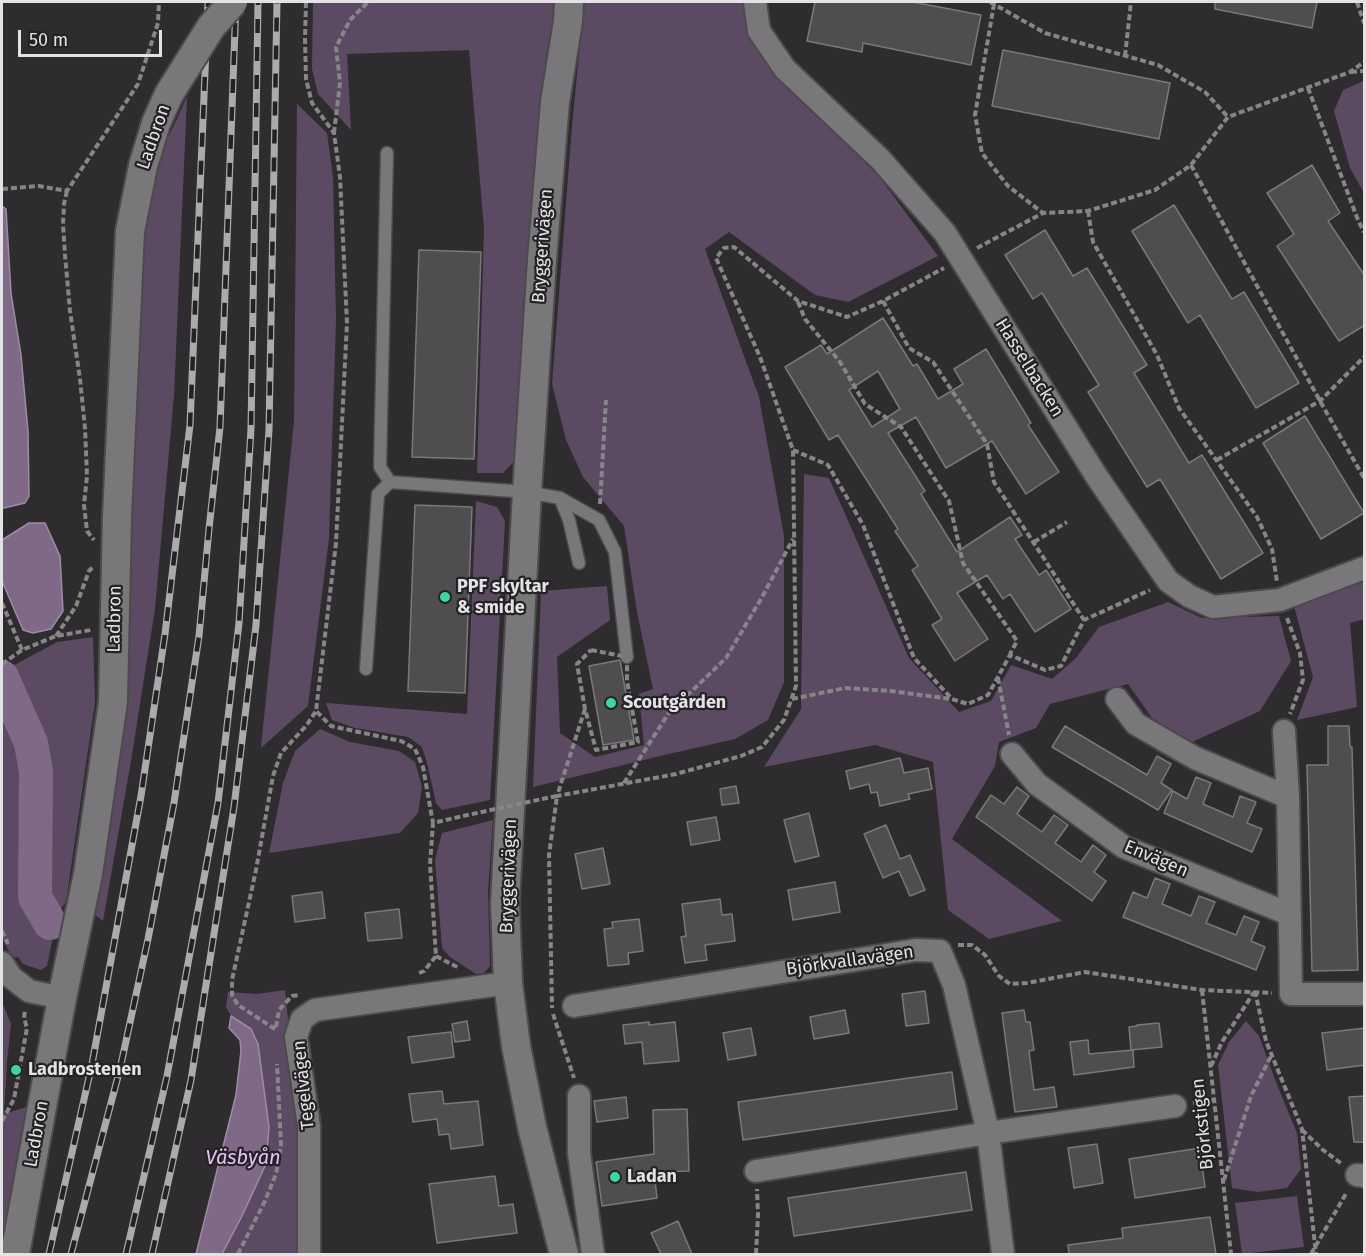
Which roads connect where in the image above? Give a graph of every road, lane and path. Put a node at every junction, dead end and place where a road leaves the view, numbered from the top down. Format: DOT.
graph roads {
  1 [pos="159,2"];
  2 [pos="233,2"];
  3 [pos="306,2"];
  4 [pos="368,2"];
  5 [pos="569,2"];
  6 [pos="755,2"];
  7 [pos="1131,2"];
  8 [pos="1357,2"];
  9 [pos="992,3"];
  10 [pos="1365,23"];
  11 [pos="1125,56"];
  12 [pos="1365,62"];
  13 [pos="1365,71"];
  14 [pos="1350,72"];
  15 [pos="1308,88"];
  16 [pos="1228,117"];
  17 [pos="334,134"];
  18 [pos="387,153"];
  19 [pos="1191,165"];
  20 [pos="2,189"];
  21 [pos="67,191"];
  22 [pos="1088,211"];
  23 [pos="1043,213"];
  24 [pos="1365,232"];
  25 [pos="976,249"];
  26 [pos="944,267"];
  27 [pos="798,301"];
  28 [pos="883,301"];
  29 [pos="1365,357"];
  30 [pos="606,400"];
  31 [pos="1320,401"];
  32 [pos="793,450"];
  33 [pos="1217,460"];
  34 [pos="1365,478"];
  35 [pos="390,482"];
  36 [pos="527,492"];
  37 [pos="560,498"];
  38 [pos="599,520"];
  39 [pos="1067,522"];
  40 [pos="794,538"];
  41 [pos="1034,542"];
  42 [pos="98,546"];
  43 [pos="96,562"];
  44 [pos="579,563"];
  45 [pos="1365,568"];
  46 [pos="1168,581"];
  47 [pos="1280,600"];
  48 [pos="2,603"];
  49 [pos="1084,620"];
  50 [pos="101,628"];
  51 [pos="56,636"];
  52 [pos="22,650"];
  53 [pos="1010,655"];
  54 [pos="627,657"];
  55 [pos="2,664"];
  56 [pos="366,669"];
  57 [pos="998,677"];
  58 [pos="952,699"];
  59 [pos="1117,699"];
  60 [pos="791,700"];
  61 [pos="585,709"];
  62 [pos="316,711"];
  63 [pos="1284,731"];
  64 [pos="1012,754"];
  65 [pos="624,783"];
  66 [pos="557,796"];
  67 [pos="1287,797"];
  68 [pos="433,823"];
  69 [pos="1289,914"];
  70 [pos="940,951"];
  71 [pos="436,956"];
  72 [pos="2,963"];
  73 [pos="467,973"];
  74 [pos="416,974"];
  75 [pos="508,983"];
  76 [pos="1202,990"];
  77 [pos="29,991"];
  78 [pos="1255,991"];
  79 [pos="303,994"];
  80 [pos="1291,994"];
  81 [pos="1365,994"];
  82 [pos="62,998"];
  83 [pos="574,1006"];
  84 [pos="552,1009"];
  85 [pos="1272,1055"];
  86 [pos="277,1064"];
  87 [pos="1210,1068"];
  88 [pos="579,1096"];
  89 [pos="1214,1100"];
  90 [pos="1202,1101"];
  91 [pos="1175,1106"];
  92 [pos="2,1121"];
  93 [pos="1302,1130"];
  94 [pos="988,1133"];
  95 [pos="756,1171"];
  96 [pos="1361,1175"];
  97 [pos="1223,1182"];
  98 [pos="1314,1248"];
  99 [pos="15,1254"];
  100 [pos="238,1254"];
  101 [pos="309,1254"];
  102 [pos="564,1254"];
  103 [pos="593,1254"];
  104 [pos="756,1254"];
  105 [pos="1003,1254"];
  106 [pos="1231,1254"];
  107 [pos="1311,1254"];
  108 [pos="1316,1254"];
  1 -- 21 [label="path"];
  2 -- 82 [label="street, Ladbron, bridge"];
  3 -- 17 [label="path"];
  4 -- 17 [label="path"];
  5 -- 36 [label="street, Bryggerivägen"];
  6 -- 46 [label="street, Hasselbacken"];
  7 -- 11 [label="path"];
  8 -- 10 [label="path"];
  9 -- 11 [label="path"];
  9 -- 23 [label="path"];
  11 -- 16 [label="path"];
  12 -- 14 [label="path"];
  13 -- 14 [label="path"];
  14 -- 15 [label="path"];
  15 -- 16 [label="path"];
  15 -- 24 [label="path"];
  16 -- 19 [label="path"];
  17 -- 62 [label="path"];
  18 -- 35 [label="lane"];
  19 -- 22 [label="path"];
  19 -- 31 [label="path"];
  20 -- 21 [label="path"];
  21 -- 42 [label="path"];
  22 -- 23 [label="path"];
  22 -- 33 [label="path"];
  23 -- 25 [label="path"];
  26 -- 28 [label="path"];
  27 -- 28 [label="path"];
  27 -- 32 [label="path"];
  27 -- 53 [label="path"];
  28 -- 41 [label="path"];
  29 -- 31 [label="path"];
  30 -- 38 [label="path"];
  31 -- 33 [label="path"];
  31 -- 34 [label="path"];
  32 -- 40 [label="path"];
  32 -- 58 [label="path"];
  33 -- 47 [label="path"];
  35 -- 36 [label="lane"];
  35 -- 56 [label="lane"];
  36 -- 37 [label="lane"];
  36 -- 75 [label="street, Bryggerivägen"];
  37 -- 38 [label="lane"];
  37 -- 44 [label="lane"];
  38 -- 54 [label="lane"];
  39 -- 41 [label="path"];
  40 -- 60 [label="path"];
  40 -- 65 [label="path"];
  41 -- 49 [label="path"];
  43 -- 51 [label="path"];
  45 -- 47 [label="street, Hasselbacken"];
  46 -- 47 [label="street, Hasselbacken"];
  46 -- 49 [label="path"];
  47 -- 63 [label="path"];
  48 -- 52 [label="path"];
  49 -- 53 [label="path"];
  50 -- 51 [label="path"];
  51 -- 52 [label="path"];
  52 -- 55 [label="path"];
  53 -- 57 [label="path"];
  54 -- 61 [label="path"];
  54 -- 61 [label="path"];
  57 -- 58 [label="path"];
  57 -- 64 [label="path"];
  58 -- 60 [label="path"];
  59 -- 67 [label="street"];
  60 -- 65 [label="path"];
  61 -- 66 [label="path"];
  62 -- 68 [label="path"];
  62 -- 79 [label="path"];
  63 -- 67 [label="street"];
  64 -- 69 [label="street, Envägen"];
  65 -- 66 [label="path"];
  66 -- 68 [label="path, bridge"];
  66 -- 84 [label="path"];
  67 -- 69 [label="street"];
  68 -- 71 [label="path"];
  69 -- 80 [label="street"];
  70 -- 76 [label="path"];
  70 -- 83 [label="street, Björkvallavägen"];
  70 -- 94 [label="street, Björkvallavägen"];
  71 -- 73 [label="path"];
  71 -- 74 [label="path"];
  72 -- 77 [label="street"];
  75 -- 101 [label="street, Tegelvägen"];
  75 -- 102 [label="street, Bryggerivägen"];
  76 -- 78 [label="path"];
  76 -- 87 [label="path, Björkstigen"];
  77 -- 82 [label="street"];
  77 -- 92 [label="path"];
  78 -- 80 [label="path"];
  78 -- 85 [label="path"];
  78 -- 87 [label="path"];
  80 -- 81 [label="street"];
  82 -- 99 [label="street, Ladbron"];
  83 -- 84 [label="path"];
  84 -- 88 [label="path"];
  85 -- 93 [label="path"];
  85 -- 97 [label="path"];
  86 -- 100 [label="path"];
  87 -- 89 [label="path, Björkstigen"];
  88 -- 103 [label="street"];
  89 -- 90 [label="path"];
  89 -- 97 [label="path, Björkstigen"];
  91 -- 94 [label="street"];
  93 -- 96 [label="path"];
  93 -- 98 [label="path"];
  94 -- 95 [label="street"];
  94 -- 105 [label="street, Björkvallavägen"];
  95 -- 104 [label="path"];
  96 -- 98 [label="path"];
  97 -- 106 [label="path, Björkstigen"];
  98 -- 107 [label="path"];
  98 -- 108 [label="path"];
}
